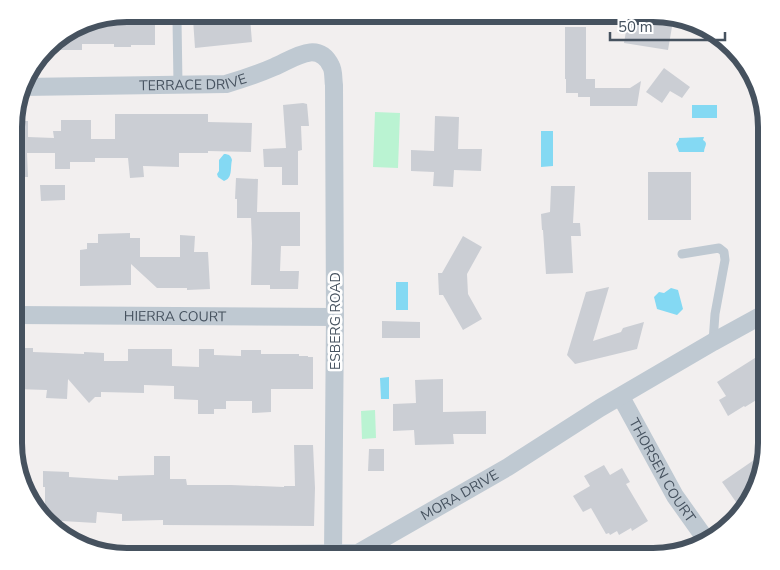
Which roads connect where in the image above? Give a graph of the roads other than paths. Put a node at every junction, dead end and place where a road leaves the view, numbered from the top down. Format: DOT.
graph roads {
  1 [pos="177,22"];
  2 [pos="178,85"];
  3 [pos="334,85"];
  4 [pos="30,88"];
  5 [pos="682,254"];
  6 [pos="23,314"];
  7 [pos="335,317"];
  8 [pos="757,318"];
  9 [pos="713,342"];
  10 [pos="621,397"];
  11 [pos="702,535"];
  12 [pos="333,547"];
  13 [pos="368,547"];
  1 -- 2 [label="lane"];
  2 -- 3 [label="street, TERRACE DRIVE"];
  2 -- 4 [label="street, TERRACE DRIVE"];
  3 -- 7 [label="street, ESBERG ROAD"];
  5 -- 9 [label="lane"];
  6 -- 7 [label="street, HIERRA COURT"];
  7 -- 12 [label="street, ESBERG ROAD"];
  8 -- 9 [label="street, MORA DRIVE"];
  9 -- 10 [label="street, MORA DRIVE"];
  10 -- 11 [label="street, THORSEN COURT"];
  10 -- 13 [label="street, MORA DRIVE"];
}
